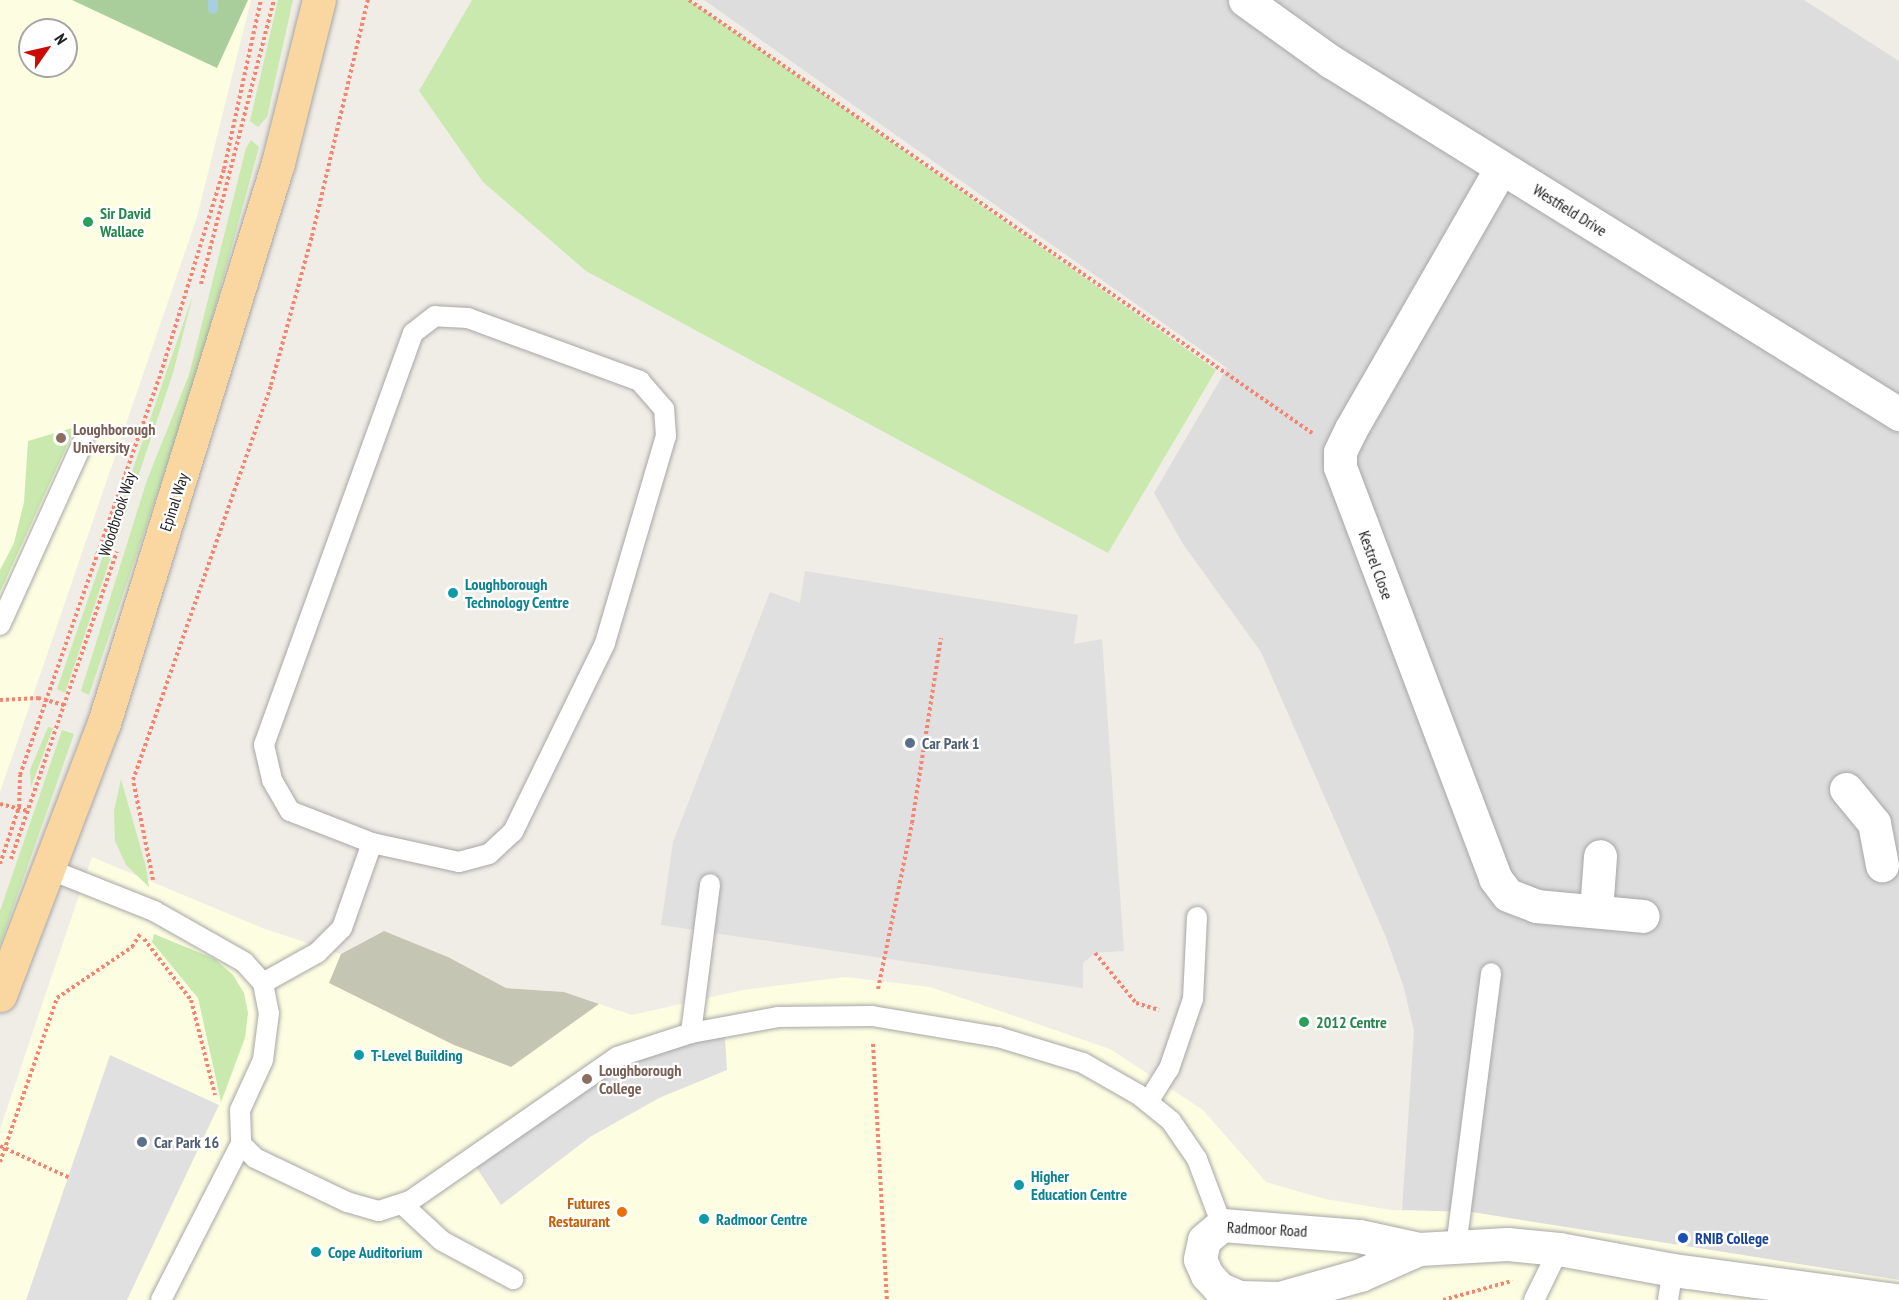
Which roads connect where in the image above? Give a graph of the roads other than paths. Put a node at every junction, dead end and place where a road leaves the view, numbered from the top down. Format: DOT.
graph roads {
  1 [pos="319,0"];
  2 [pos="1245,0"];
  3 [pos="1501,168"];
  4 [pos="1899,414"];
  5 [pos="83,442"];
  6 [pos="0,625"];
  7 [pos="1846,789"];
  8 [pos="1886,817"];
  9 [pos="372,843"];
  10 [pos="1600,856"];
  11 [pos="1882,865"];
  12 [pos="46,868"];
  13 [pos="710,884"];
  14 [pos="1596,911"];
  15 [pos="1642,916"];
  16 [pos="1197,917"];
  17 [pos="1491,973"];
  18 [pos="263,983"];
  19 [pos="0,995"];
  20 [pos="691,1032"];
  21 [pos="1148,1102"];
  22 [pos="242,1144"];
  23 [pos="402,1204"];
  24 [pos="1222,1224"];
  25 [pos="1456,1247"];
  26 [pos="1419,1249"];
  27 [pos="1559,1249"];
  28 [pos="513,1280"];
  29 [pos="1670,1285"];
  30 [pos="161,1300"];
  31 [pos="1534,1300"];
  32 [pos="1896,1300"];
  1 -- 12 [label="main road, Epinal Way"];
  2 -- 3 [label="street, Westfield Drive"];
  3 -- 4 [label="street, Westfield Drive"];
  3 -- 14 [label="street, Kestrel Close"];
  5 -- 6 [label="lane"];
  7 -- 8 [label="street"];
  8 -- 11 [label="street"];
  9 -- 9 [label="lane"];
  9 -- 18 [label="lane"];
  10 -- 14 [label="street"];
  12 -- 18 [label="lane"];
  12 -- 19 [label="main road, Epinal Way"];
  13 -- 20 [label="lane"];
  14 -- 15 [label="street, Kestrel Close"];
  16 -- 21 [label="lane"];
  17 -- 25 [label="lane"];
  18 -- 22 [label="lane"];
  20 -- 21 [label="lane"];
  20 -- 23 [label="lane"];
  21 -- 24 [label="lane"];
  22 -- 23 [label="lane"];
  22 -- 30 [label="lane"];
  23 -- 28 [label="lane"];
  24 -- 26 [label="street, Radmoor Road"];
  24 -- 26 [label="street, Radmoor Road"];
  25 -- 26 [label="street, Radmoor Road"];
  25 -- 27 [label="street, Radmoor Road"];
  27 -- 29 [label="street, Radmoor Road"];
  27 -- 31 [label="lane"];
  29 -- 32 [label="street, Radmoor Road"];
}
